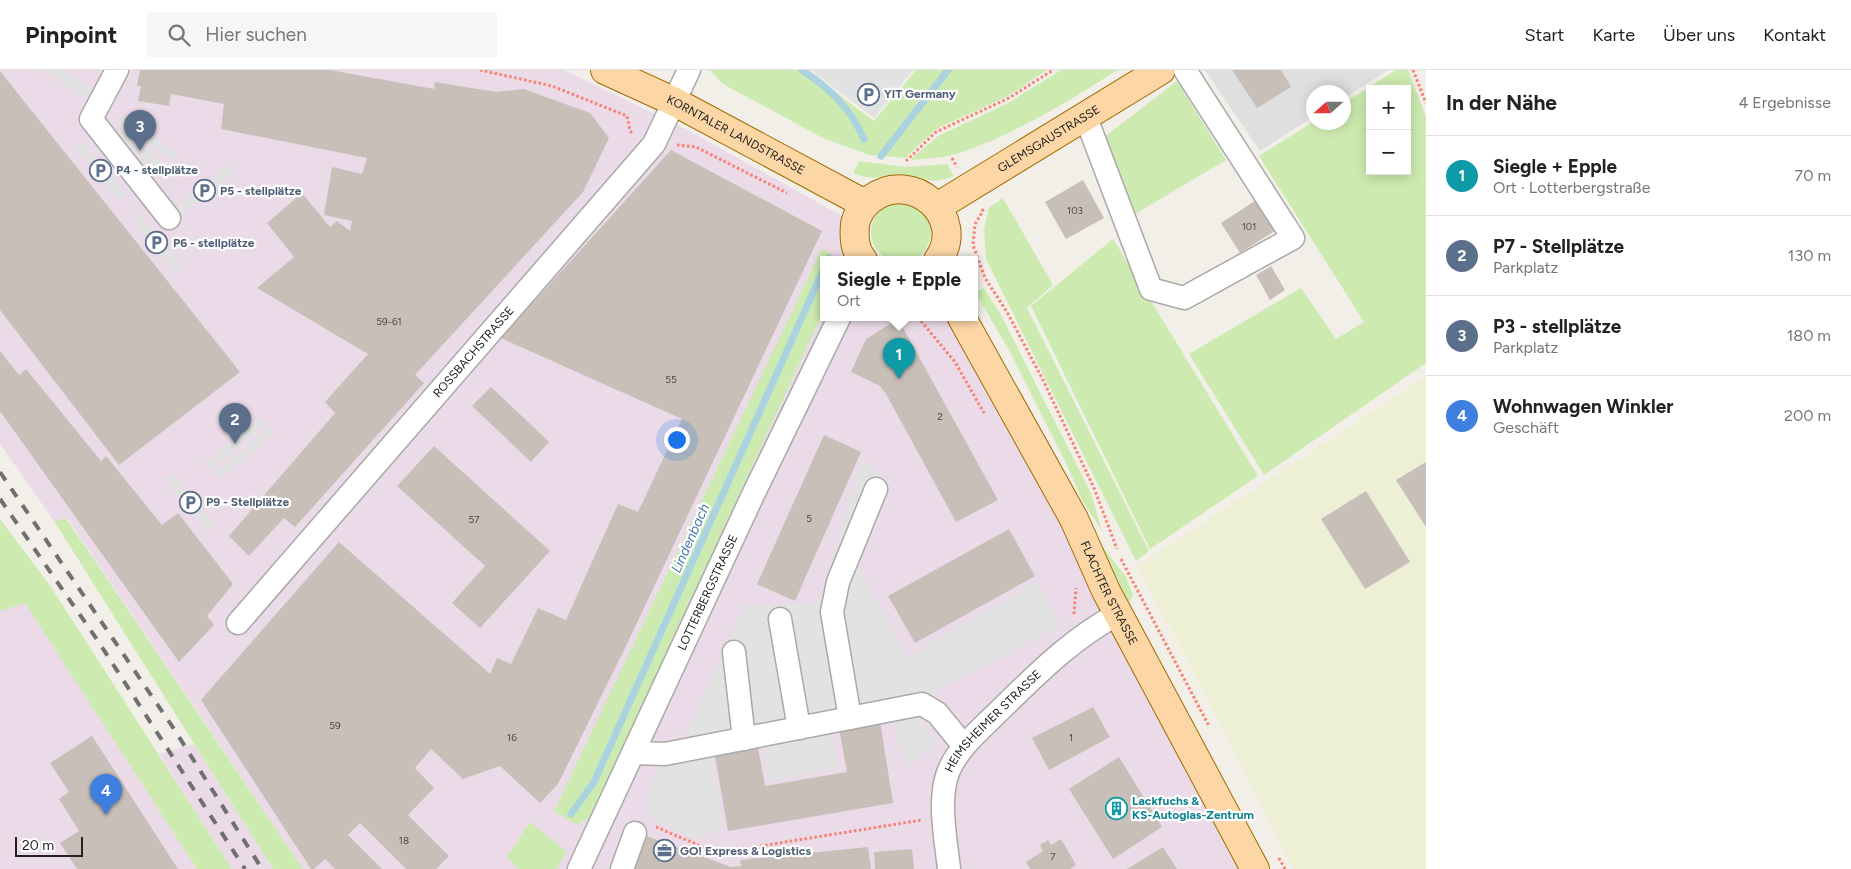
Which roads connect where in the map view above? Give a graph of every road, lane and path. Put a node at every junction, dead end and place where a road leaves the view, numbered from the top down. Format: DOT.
graph roads {
  1 [pos="117,70"];
  2 [pos="605,70"];
  3 [pos="689,70"];
  4 [pos="1052,70"];
  5 [pos="1161,70"];
  6 [pos="1185,70"];
  7 [pos="1413,70"];
  8 [pos="674,102"];
  9 [pos="1426,103"];
  10 [pos="1086,118"];
  11 [pos="906,161"];
  12 [pos="865,204"];
  13 [pos="937,207"];
  14 [pos="169,218"];
  15 [pos="972,245"];
  16 [pos="860,256"];
  17 [pos="940,256"];
  18 [pos="976,256"];
  19 [pos="978,260"];
  20 [pos="838,321"];
  21 [pos="921,321"];
  22 [pos="964,321"];
  23 [pos="989,422"];
  24 [pos="876,489"];
  25 [pos="1119,554"];
  26 [pos="1074,580"];
  27 [pos="1118,614"];
  28 [pos="780,619"];
  29 [pos="238,623"];
  30 [pos="1078,637"];
  31 [pos="734,652"];
  32 [pos="850,718"];
  33 [pos="798,728"];
  34 [pos="744,739"];
  35 [pos="964,746"];
  36 [pos="632,753"];
  37 [pos="943,816"];
  38 [pos="642,829"];
  39 [pos="584,867"];
  40 [pos="622,869"];
  41 [pos="949,869"];
  42 [pos="1255,869"];
  1 -- 14 [label="street"];
  2 -- 8 [label="main road, KORNTALER LANDSTRASSE"];
  3 -- 8 [label="street, ROSSBACHSTRASSE"];
  4 -- 11 [label="path"];
  5 -- 10 [label="main road, GLEMSGAUSTRASSE"];
  6 -- 10 [label="street"];
  7 -- 9 [label="path"];
  8 -- 12 [label="main road, KORNTALER LANDSTRASSE"];
  8 -- 29 [label="street, ROSSBACHSTRASSE"];
  10 -- 13 [label="main road, GLEMSGAUSTRASSE"];
  12 -- 13 [label="main road"];
  12 -- 16 [label="main road"];
  13 -- 17 [label="main road"];
  15 -- 18 [label="path"];
  19 -- 25 [label="path"];
  20 -- 36 [label="street, LOTTERBERGSTRASSE"];
  21 -- 23 [label="path"];
  22 -- 27 [label="main road, FLACHTER STRASSE"];
  24 -- 32 [label="street"];
  26 -- 30 [label="path"];
  27 -- 30 [label="street, HEIMSHEIMER STRASSE"];
  27 -- 42 [label="main road, FLACHTER STRASSE"];
  28 -- 33 [label="street"];
  30 -- 35 [label="street, HEIMSHEIMER STRASSE"];
  31 -- 34 [label="street"];
  32 -- 33 [label="street"];
  32 -- 35 [label="street"];
  33 -- 34 [label="street"];
  34 -- 36 [label="street"];
  35 -- 37 [label="street, HEIMSHEIMER STRASSE"];
  36 -- 39 [label="street, LOTTERBERGSTRASSE"];
  37 -- 38 [label="path"];
  37 -- 41 [label="street, HEIMSHEIMER STRASSE"];
  38 -- 40 [label="street"];
}
